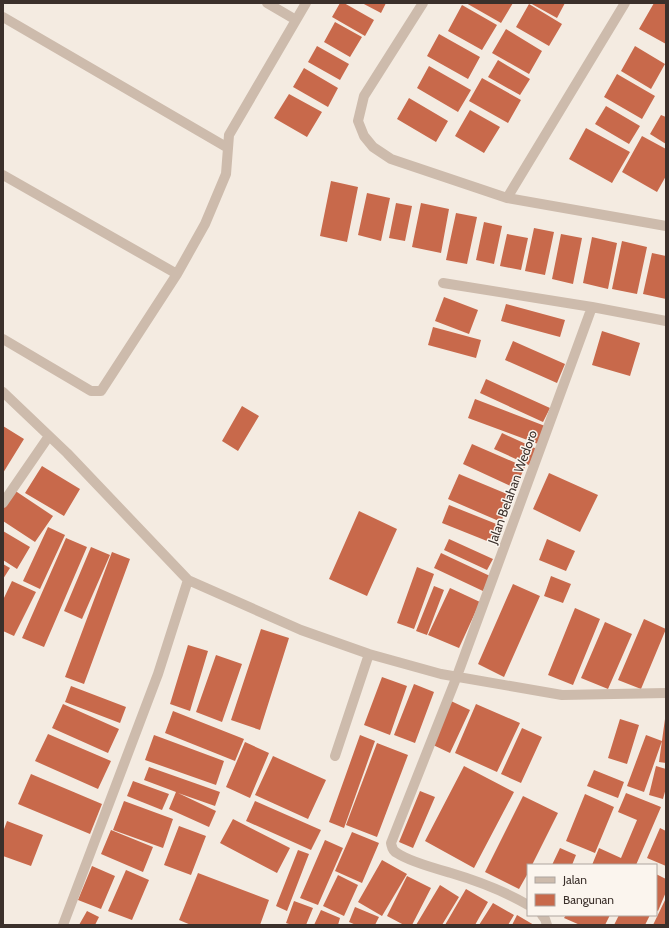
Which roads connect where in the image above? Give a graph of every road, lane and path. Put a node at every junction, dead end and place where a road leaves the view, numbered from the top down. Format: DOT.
graph roads {
  1 [pos="267,3"];
  2 [pos="306,3"];
  3 [pos="423,3"];
  4 [pos="625,3"];
  5 [pos="3,17"];
  6 [pos="296,20"];
  7 [pos="228,148"];
  8 [pos="3,175"];
  9 [pos="507,198"];
  10 [pos="665,225"];
  11 [pos="176,274"];
  12 [pos="443,283"];
  13 [pos="592,307"];
  14 [pos="666,321"];
  15 [pos="3,338"];
  16 [pos="3,392"];
  17 [pos="49,436"];
  18 [pos="3,503"];
  19 [pos="188,580"];
  20 [pos="369,654"];
  21 [pos="456,676"];
  22 [pos="666,693"];
  23 [pos="335,756"];
  24 [pos="527,904"];
  25 [pos="543,916"];
  26 [pos="63,925"];
  27 [pos="547,925"];
  1 -- 6 [label="street"];
  2 -- 6 [label="street"];
  3 -- 9 [label="street"];
  4 -- 9 [label="street"];
  5 -- 7 [label="street"];
  6 -- 7 [label="street"];
  7 -- 11 [label="street"];
  8 -- 11 [label="street"];
  9 -- 10 [label="street"];
  11 -- 15 [label="street"];
  12 -- 13 [label="street"];
  13 -- 14 [label="street"];
  13 -- 21 [label="street, Jalan Belahan Wedoro"];
  16 -- 17 [label="street"];
  17 -- 18 [label="street"];
  17 -- 19 [label="street"];
  19 -- 20 [label="street"];
  19 -- 26 [label="street"];
  20 -- 21 [label="street"];
  20 -- 23 [label="street"];
  21 -- 22 [label="street"];
  21 -- 24 [label="street, Jalan Belahan Wedoro"];
  25 -- 27 [label="street"];
}
